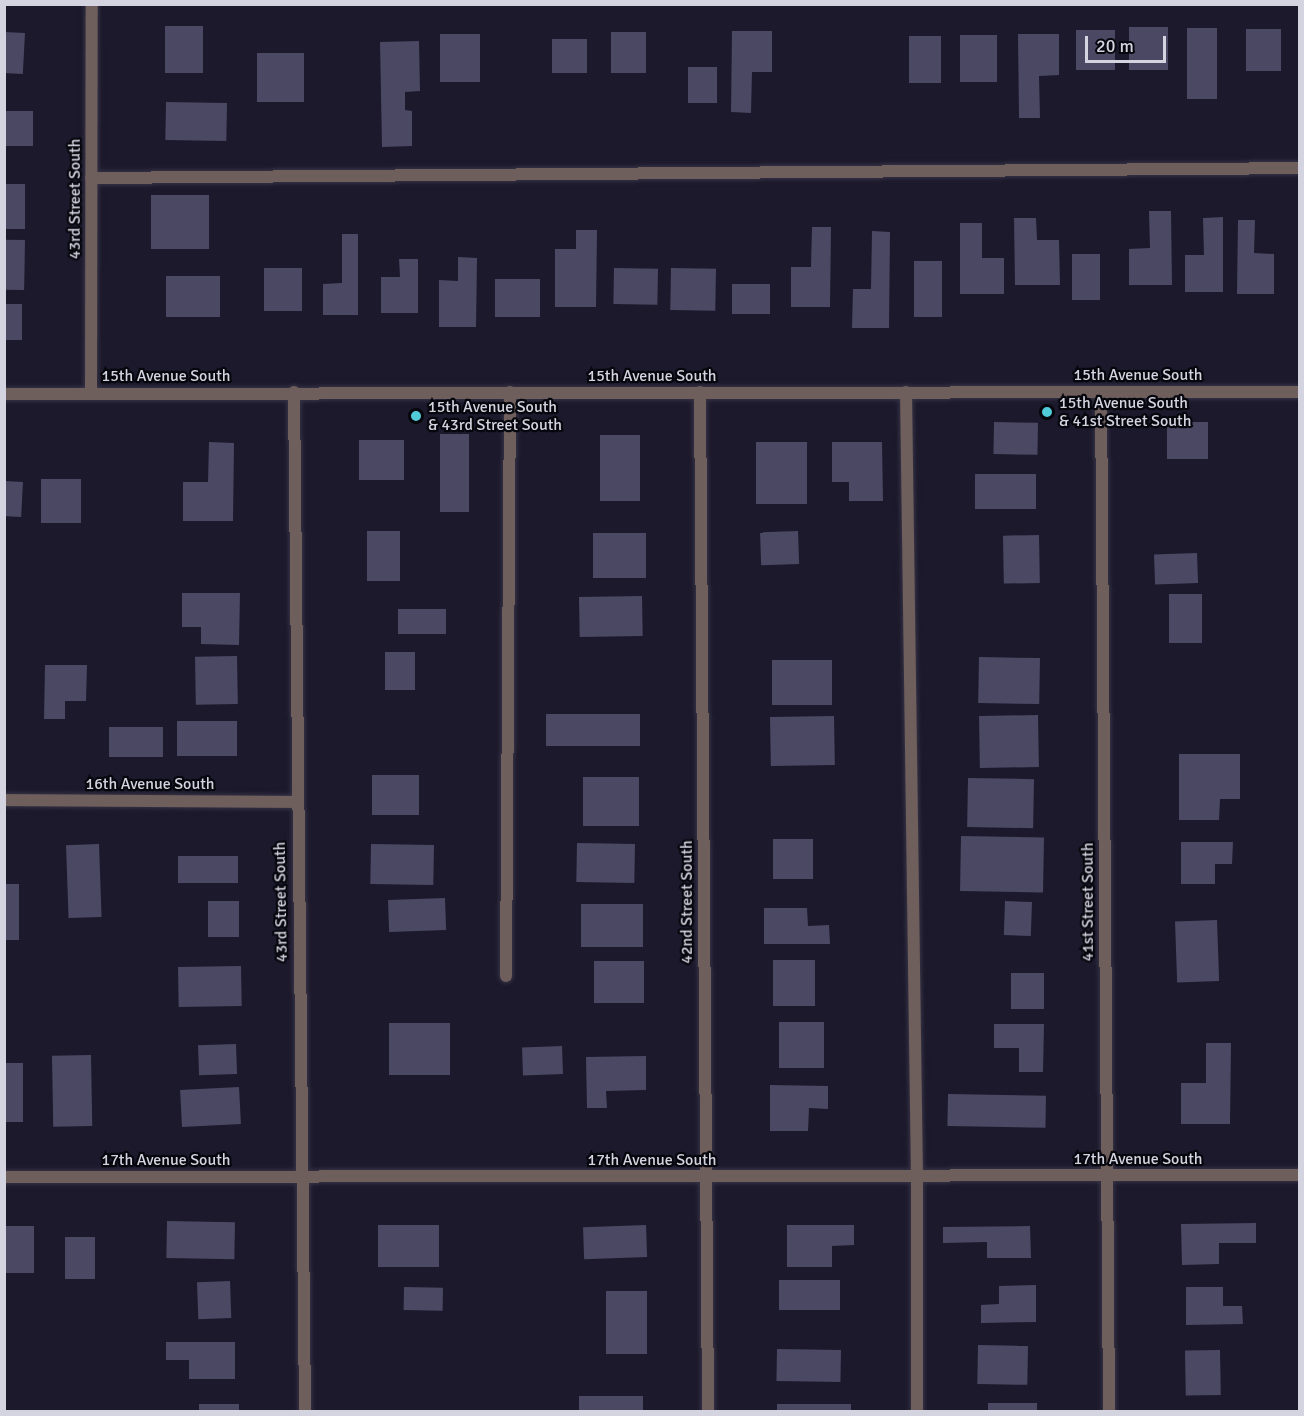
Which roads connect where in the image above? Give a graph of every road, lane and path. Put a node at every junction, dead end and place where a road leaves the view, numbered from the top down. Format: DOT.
graph roads {
  1 [pos="92,4"];
  2 [pos="1299,168"];
  3 [pos="91,178"];
  4 [pos="294,392"];
  5 [pos="510,392"];
  6 [pos="700,392"];
  7 [pos="906,392"];
  8 [pos="1101,392"];
  9 [pos="1299,392"];
  10 [pos="91,393"];
  11 [pos="4,394"];
  12 [pos="4,800"];
  13 [pos="296,802"];
  14 [pos="506,976"];
  15 [pos="1106,1175"];
  16 [pos="1299,1175"];
  17 [pos="302,1176"];
  18 [pos="917,1176"];
  19 [pos="4,1177"];
  20 [pos="705,1177"];
  21 [pos="305,1412"];
  22 [pos="708,1412"];
  23 [pos="917,1412"];
  24 [pos="1109,1412"];
  1 -- 3 [label="street, 43rd Street South"];
  2 -- 3 [label="street"];
  3 -- 10 [label="street, 43rd Street South"];
  4 -- 5 [label="street, 15th Avenue South"];
  4 -- 10 [label="street, 15th Avenue South"];
  4 -- 13 [label="street, 43rd Street South"];
  5 -- 6 [label="street, 15th Avenue South"];
  5 -- 14 [label="street"];
  6 -- 7 [label="street, 15th Avenue South"];
  6 -- 20 [label="street, 42nd Street South"];
  7 -- 8 [label="street, 15th Avenue South"];
  7 -- 18 [label="street"];
  8 -- 9 [label="street, 15th Avenue South"];
  8 -- 15 [label="street, 41st Street South"];
  10 -- 11 [label="street, 15th Avenue South"];
  12 -- 13 [label="street, 16th Avenue South"];
  13 -- 17 [label="street, 43rd Street South"];
  15 -- 16 [label="street, 17th Avenue South"];
  15 -- 18 [label="street, 17th Avenue South"];
  15 -- 24 [label="street, 41st Street South"];
  17 -- 19 [label="street, 17th Avenue South"];
  17 -- 20 [label="street, 17th Avenue South"];
  17 -- 21 [label="street, 43rd Street South"];
  18 -- 20 [label="street, 17th Avenue South"];
  18 -- 23 [label="street"];
  20 -- 22 [label="street, 42nd Street South"];
}
